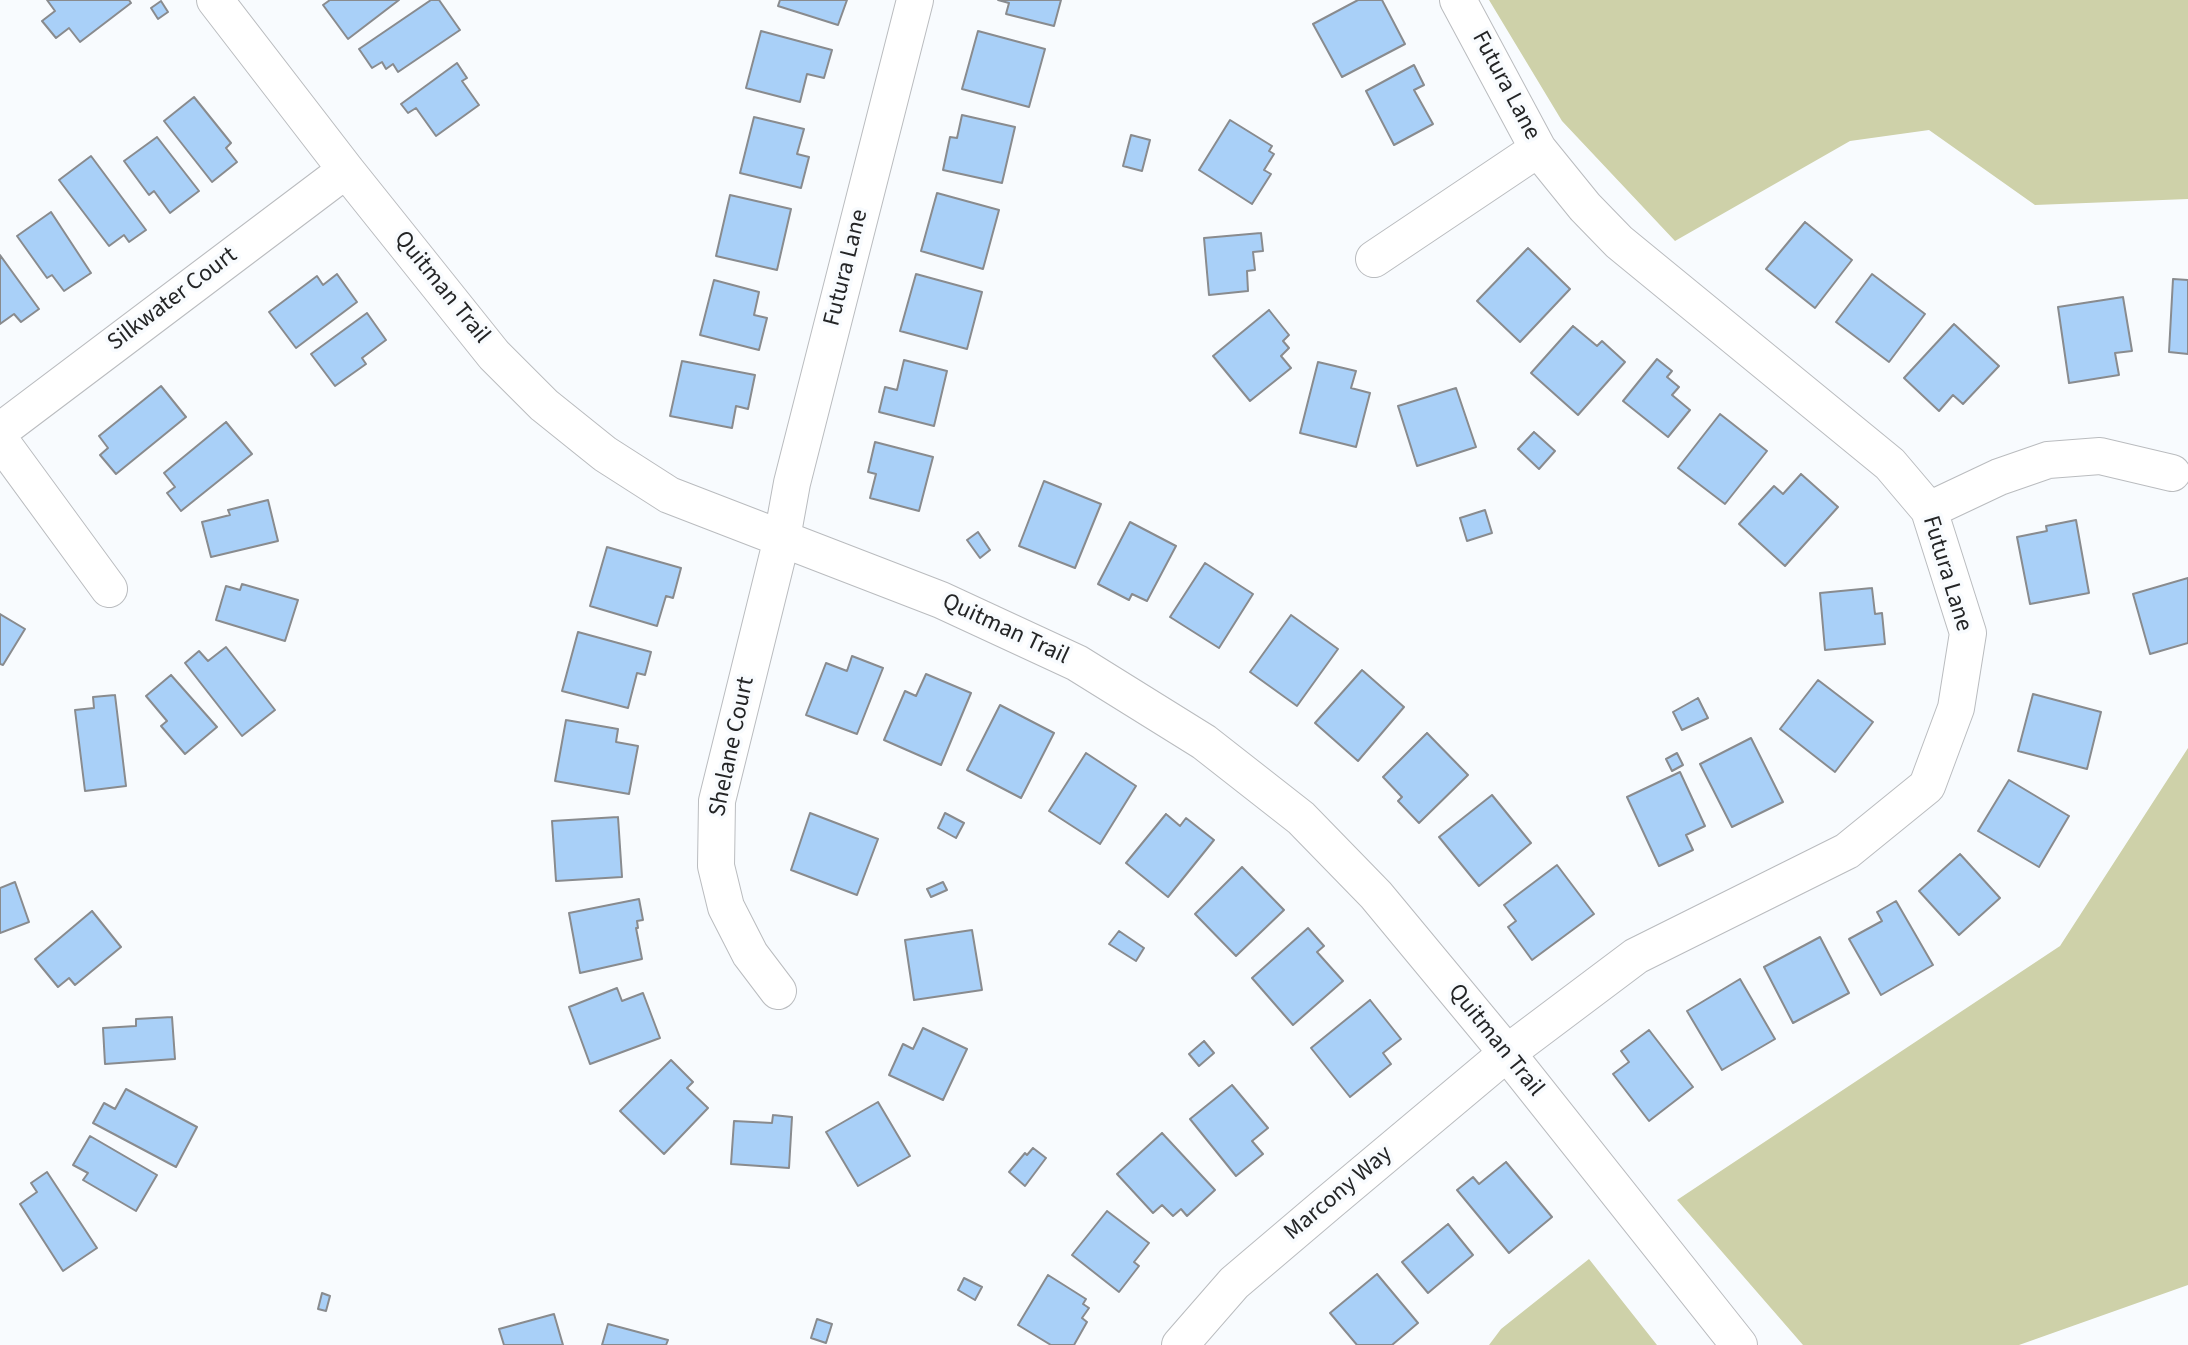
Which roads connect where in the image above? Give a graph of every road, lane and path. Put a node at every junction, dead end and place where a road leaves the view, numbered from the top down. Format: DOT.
graph roads {
  1 [pos="215,0"];
  2 [pos="915,0"];
  3 [pos="1458,0"];
  4 [pos="1538,149"];
  5 [pos="346,170"];
  6 [pos="1374,259"];
  7 [pos="0,431"];
  8 [pos="0,440"];
  9 [pos="2172,473"];
  10 [pos="1929,510"];
  11 [pos="782,538"];
  12 [pos="109,589"];
  13 [pos="778,991"];
  14 [pos="1507,1053"];
  15 [pos="1180,1345"];
  16 [pos="1739,1345"];
  1 -- 5 [label="street, Quitman Trail"];
  2 -- 11 [label="street, Futura Lane"];
  3 -- 4 [label="street, Futura Lane"];
  4 -- 6 [label="street"];
  4 -- 10 [label="street, Futura Lane"];
  5 -- 7 [label="street, Silkwater Court"];
  5 -- 11 [label="street, Quitman Trail"];
  8 -- 12 [label="street"];
  9 -- 10 [label="street"];
  10 -- 14 [label="street, Futura Lane"];
  11 -- 13 [label="street, Shelane Court"];
  11 -- 14 [label="street, Quitman Trail"];
  14 -- 15 [label="street, Marcony Way"];
  14 -- 16 [label="street, Quitman Trail"];
}
